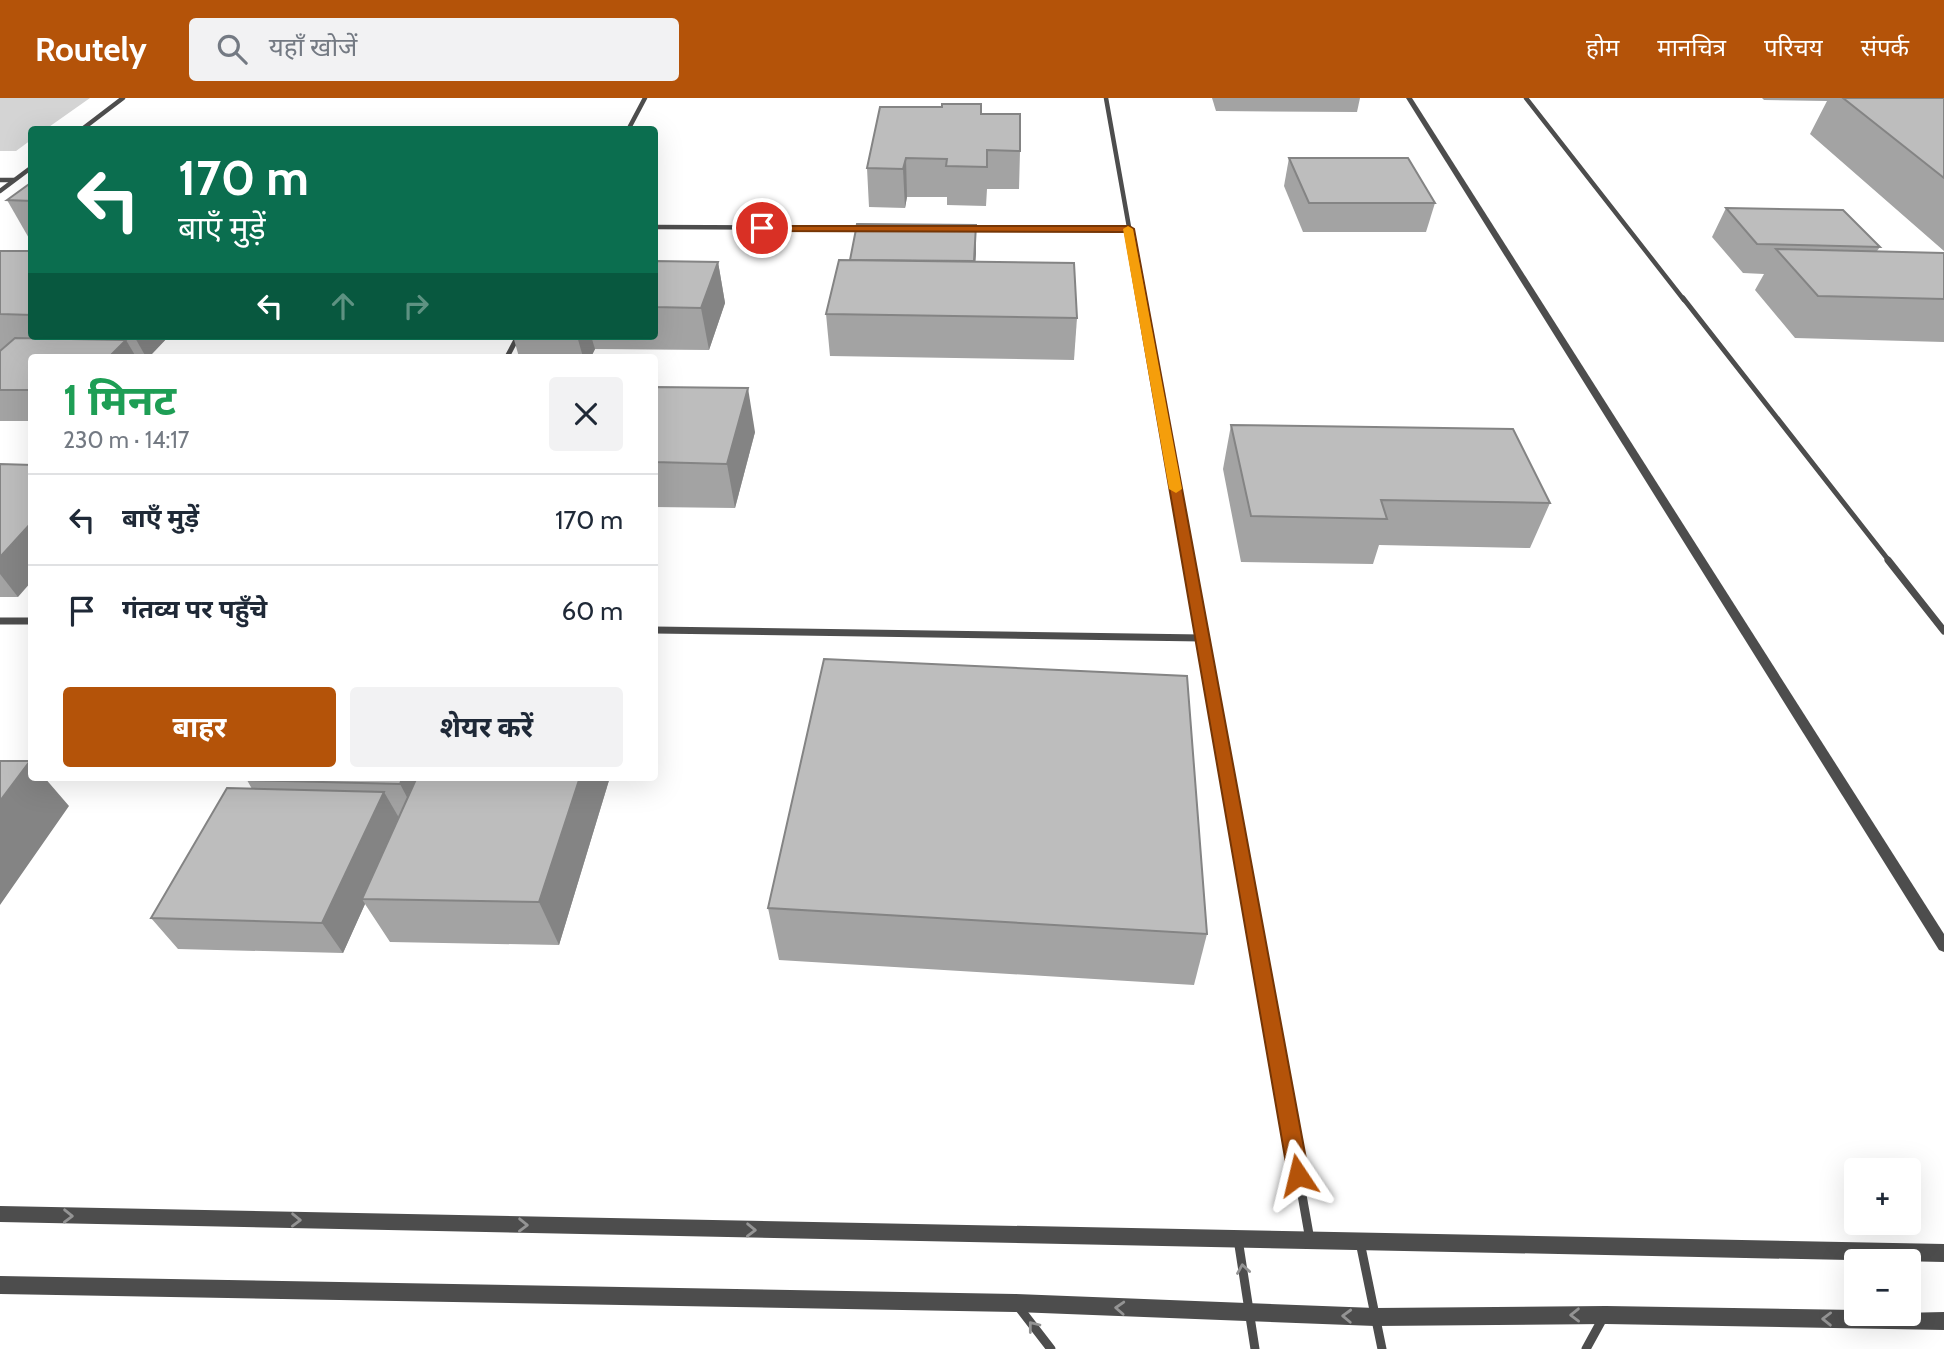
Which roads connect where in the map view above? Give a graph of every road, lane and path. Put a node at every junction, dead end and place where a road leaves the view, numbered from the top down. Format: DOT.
graph roads {
  1 [pos="122,98"];
  2 [pos="645,98"];
  3 [pos="1106,98"];
  4 [pos="1409,98"];
  5 [pos="1526,98"];
  6 [pos="86,126"];
  7 [pos="630,126"];
  8 [pos="28,170"];
  9 [pos="0,180"];
  10 [pos="15,180"];
  11 [pos="0,191"];
  12 [pos="658,227"];
  13 [pos="871,228"];
  14 [pos="966,228"];
  15 [pos="1129,229"];
  16 [pos="0,621"];
  17 [pos="28,621"];
  18 [pos="658,630"];
  19 [pos="1944,631"];
  20 [pos="1202,638"];
  21 [pos="1931,925"];
  22 [pos="1944,925"];
  23 [pos="1944,946"];
  24 [pos="0,1214"];
  25 [pos="1238,1238"];
  26 [pos="1310,1240"];
  27 [pos="1360,1242"];
  28 [pos="1944,1252"];
  29 [pos="0,1285"];
  30 [pos="1015,1303"];
  31 [pos="1250,1314"];
  32 [pos="1606,1315"];
  33 [pos="1375,1317"];
  34 [pos="1944,1321"];
  35 [pos="1051,1349"];
  36 [pos="1255,1349"];
  37 [pos="1382,1349"];
  38 [pos="1586,1349"];
  1 -- 6 [label="street"];
  2 -- 7 [label="street"];
  3 -- 15 [label="street"];
  4 -- 21 [label="street"];
  5 -- 19 [label="street"];
  8 -- 10 [label="street"];
  9 -- 10 [label="street"];
  10 -- 11 [label="street"];
  12 -- 13 [label="street"];
  14 -- 15 [label="street"];
  15 -- 20 [label="street"];
  16 -- 17 [label="street"];
  18 -- 20 [label="street"];
  20 -- 26 [label="street"];
  21 -- 22 [label="street"];
  21 -- 23 [label="street"];
  24 -- 25 [label="street, one-way"];
  25 -- 26 [label="street"];
  31 -- 25 [label="street, one-way"];
  26 -- 27 [label="street"];
  27 -- 28 [label="street"];
  27 -- 33 [label="street"];
  29 -- 30 [label="street"];
  31 -- 30 [label="street, one-way"];
  35 -- 30 [label="street, one-way"];
  33 -- 31 [label="street, one-way"];
  31 -- 36 [label="street"];
  32 -- 33 [label="street, one-way"];
  34 -- 32 [label="street, one-way"];
  32 -- 38 [label="street"];
  33 -- 37 [label="street"];
}
